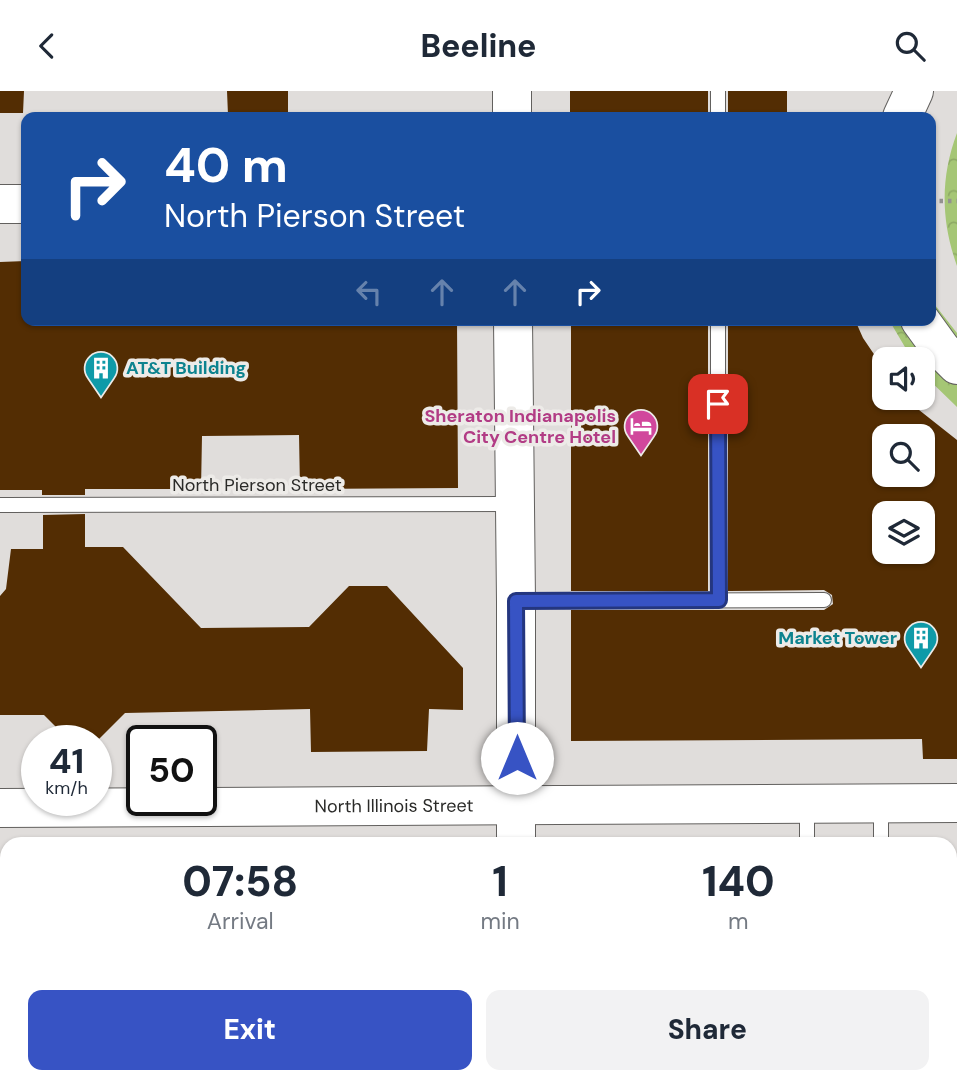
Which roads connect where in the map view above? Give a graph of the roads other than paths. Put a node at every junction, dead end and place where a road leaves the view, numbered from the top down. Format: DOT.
graph roads {
  1 [pos="512,91"];
  2 [pos="718,91"];
  3 [pos="914,91"];
  4 [pos="512,112"];
  5 [pos="718,112"];
  6 [pos="904,112"];
  7 [pos="0,204"];
  8 [pos="21,204"];
  9 [pos="513,326"];
  10 [pos="718,326"];
  11 [pos="924,326"];
  12 [pos="957,365"];
  13 [pos="514,504"];
  14 [pos="0,505"];
  15 [pos="719,600"];
  16 [pos="824,600"];
  17 [pos="516,601"];
  18 [pos="881,803"];
  19 [pos="957,803"];
  20 [pos="807,804"];
  21 [pos="516,806"];
  22 [pos="0,808"];
  23 [pos="516,837"];
  24 [pos="807,837"];
  25 [pos="881,837"];
  1 -- 4 [label="main road"];
  2 -- 5 [label="lane"];
  3 -- 6 [label="main road"];
  7 -- 8 [label="main road"];
  9 -- 13 [label="main road"];
  10 -- 15 [label="lane"];
  11 -- 12 [label="main road"];
  13 -- 14 [label="lane, North Pierson Street"];
  13 -- 17 [label="main road"];
  15 -- 16 [label="lane"];
  15 -- 17 [label="lane"];
  17 -- 21 [label="main road"];
  18 -- 19 [label="main road, North Illinois Street"];
  18 -- 20 [label="main road, North Illinois Street"];
  18 -- 25 [label="lane"];
  20 -- 21 [label="main road, North Illinois Street"];
  20 -- 24 [label="lane"];
  21 -- 22 [label="main road, North Illinois Street"];
  21 -- 23 [label="main road"];
}
